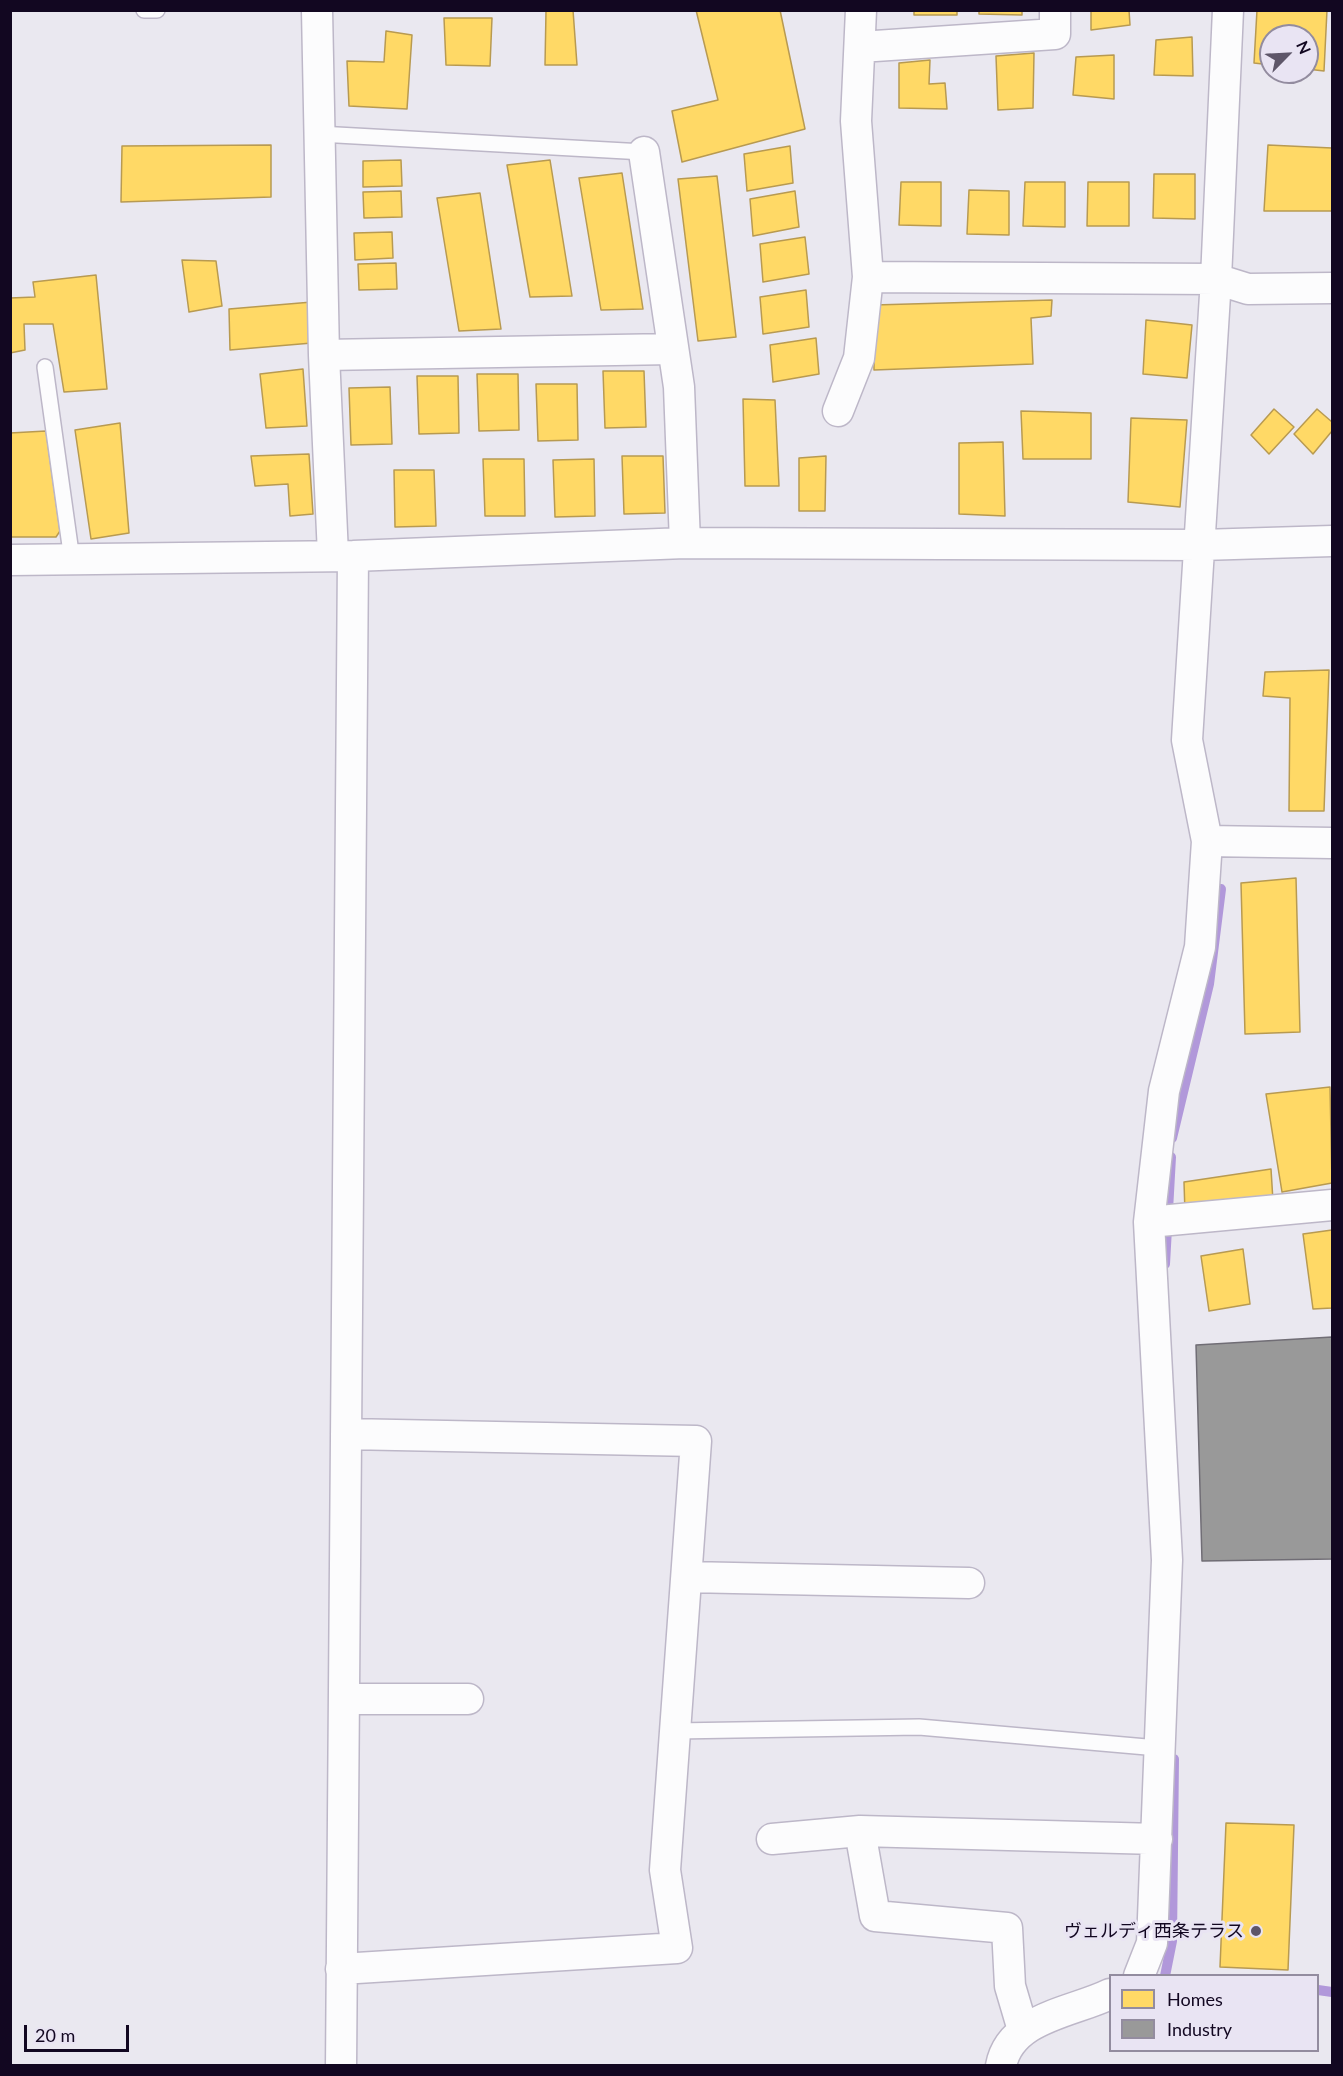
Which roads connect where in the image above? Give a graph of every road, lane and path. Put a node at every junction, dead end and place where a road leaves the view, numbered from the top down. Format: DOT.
graph roads {
  1 [pos="144,10"];
  2 [pos="157,10"];
  3 [pos="317,10"];
  4 [pos="861,10"];
  5 [pos="1055,10"];
  6 [pos="1228,10"];
  7 [pos="860,47"];
  8 [pos="320,134"];
  9 [pos="644,152"];
  10 [pos="868,277"];
  11 [pos="1216,279"];
  12 [pos="1332,288"];
  13 [pos="673,349"];
  14 [pos="324,355"];
  15 [pos="45,367"];
  16 [pos="838,411"];
  17 [pos="1332,541"];
  18 [pos="685,543"];
  19 [pos="1201,545"];
  20 [pos="343,556"];
  21 [pos="72,560"];
  22 [pos="10,561"];
  23 [pos="1207,842"];
  24 [pos="1332,843"];
  25 [pos="1332,1205"];
  26 [pos="1153,1222"];
  27 [pos="346,1434"];
  28 [pos="687,1577"];
  29 [pos="969,1583"];
  30 [pos="344,1699"];
  31 [pos="468,1699"];
  32 [pos="675,1731"];
  33 [pos="1158,1748"];
  34 [pos="860,1831"];
  35 [pos="772,1839"];
  36 [pos="1157,1839"];
  37 [pos="341,1969"];
  38 [pos="1139,1974"];
  39 [pos="1109,1994"];
  40 [pos="1023,2030"];
  41 [pos="341,2066"];
  42 [pos="1001,2066"];
  1 -- 2 [label="lane"];
  3 -- 8 [label="street"];
  4 -- 7 [label="street"];
  5 -- 7 [label="street"];
  6 -- 11 [label="street"];
  7 -- 10 [label="street"];
  8 -- 9 [label="lane"];
  8 -- 14 [label="street"];
  9 -- 13 [label="street"];
  10 -- 11 [label="street"];
  10 -- 16 [label="street"];
  11 -- 12 [label="street"];
  11 -- 19 [label="street"];
  13 -- 14 [label="street"];
  13 -- 18 [label="street"];
  14 -- 20 [label="street"];
  15 -- 21 [label="lane"];
  17 -- 19 [label="street"];
  18 -- 19 [label="street"];
  18 -- 20 [label="street"];
  19 -- 23 [label="street"];
  20 -- 21 [label="street"];
  20 -- 27 [label="street"];
  21 -- 22 [label="street"];
  23 -- 24 [label="street"];
  23 -- 26 [label="street"];
  25 -- 26 [label="street"];
  26 -- 33 [label="street"];
  27 -- 28 [label="street"];
  27 -- 30 [label="street"];
  28 -- 29 [label="street"];
  28 -- 32 [label="street"];
  30 -- 31 [label="street"];
  30 -- 37 [label="street"];
  32 -- 33 [label="lane"];
  32 -- 37 [label="street"];
  33 -- 36 [label="street"];
  34 -- 35 [label="street"];
  34 -- 36 [label="street"];
  34 -- 40 [label="street"];
  36 -- 38 [label="street"];
  37 -- 41 [label="street"];
  39 -- 40 [label="street"];
  40 -- 42 [label="street"];
}
